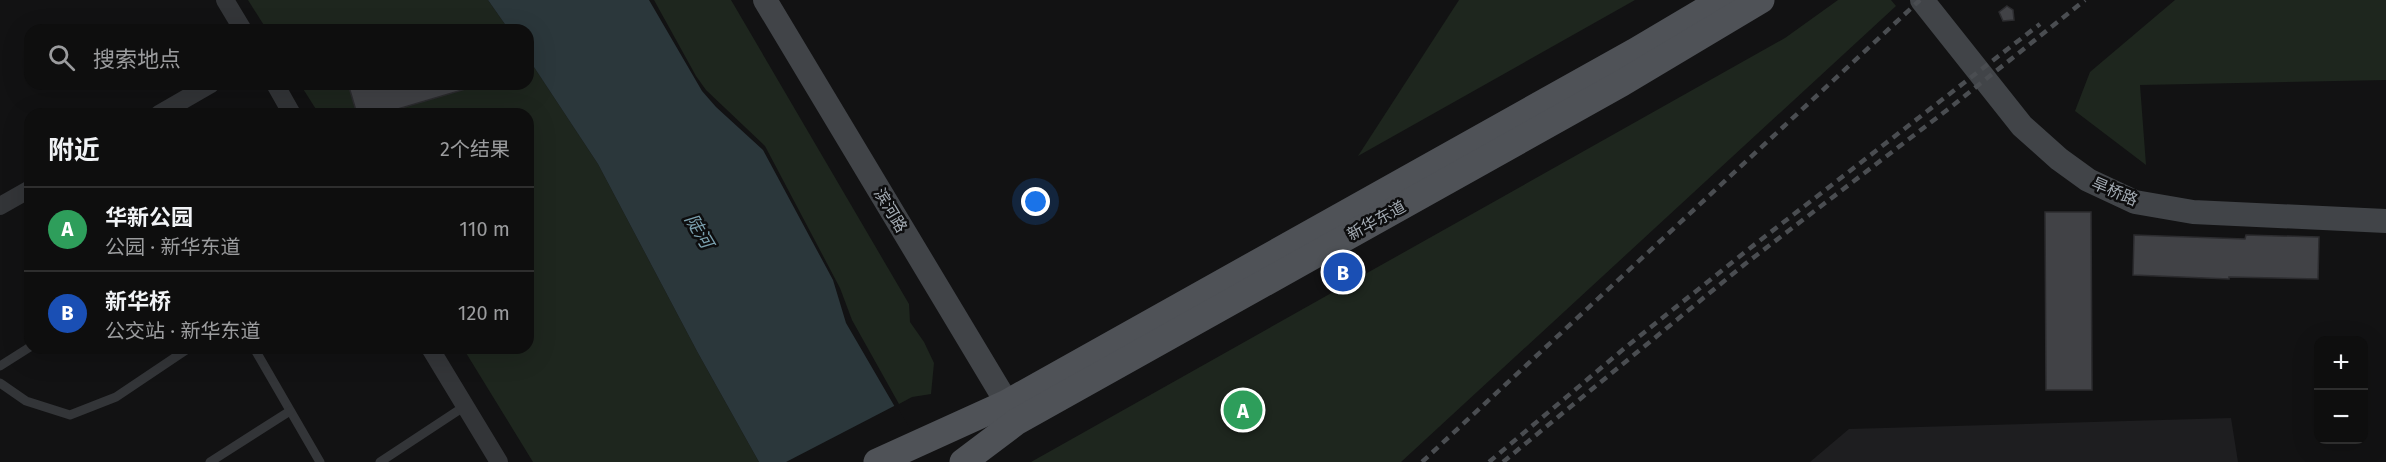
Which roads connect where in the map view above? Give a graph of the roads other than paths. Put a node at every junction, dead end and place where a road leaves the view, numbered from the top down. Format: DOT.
graph roads {
  1 [pos="225,0"];
  2 [pos="767,0"];
  3 [pos="1722,0"];
  4 [pos="1761,0"];
  5 [pos="1922,0"];
  6 [pos="239,24"];
  7 [pos="201,90"];
  8 [pos="278,90"];
  9 [pos="169,108"];
  10 [pos="288,108"];
  11 [pos="24,192"];
  12 [pos="0,206"];
  13 [pos="2386,221"];
  14 [pos="24,351"];
  15 [pos="180,354"];
  16 [pos="257,354"];
  17 [pos="434,354"];
  18 [pos="0,366"];
  19 [pos="0,383"];
  20 [pos="465,406"];
  21 [pos="290,411"];
  22 [pos="1011,412"];
  23 [pos="210,462"];
  24 [pos="320,462"];
  25 [pos="380,462"];
  26 [pos="499,462"];
  27 [pos="877,462"];
  28 [pos="963,462"];
  1 -- 6 [label="street"];
  2 -- 22 [label="street, 滨河路"];
  3 -- 22 [label="main road, 新华东道"];
  4 -- 22 [label="main road, 新华东道"];
  5 -- 13 [label="street, 旱桥路"];
  7 -- 9 [label="street"];
  8 -- 10 [label="street"];
  11 -- 12 [label="street"];
  14 -- 18 [label="lane"];
  15 -- 19 [label="lane"];
  16 -- 21 [label="lane"];
  17 -- 20 [label="street"];
  20 -- 25 [label="lane"];
  20 -- 26 [label="street"];
  21 -- 23 [label="lane"];
  21 -- 24 [label="lane"];
  22 -- 27 [label="main road, 新华东道"];
  22 -- 28 [label="main road, 新华东道"];
}
